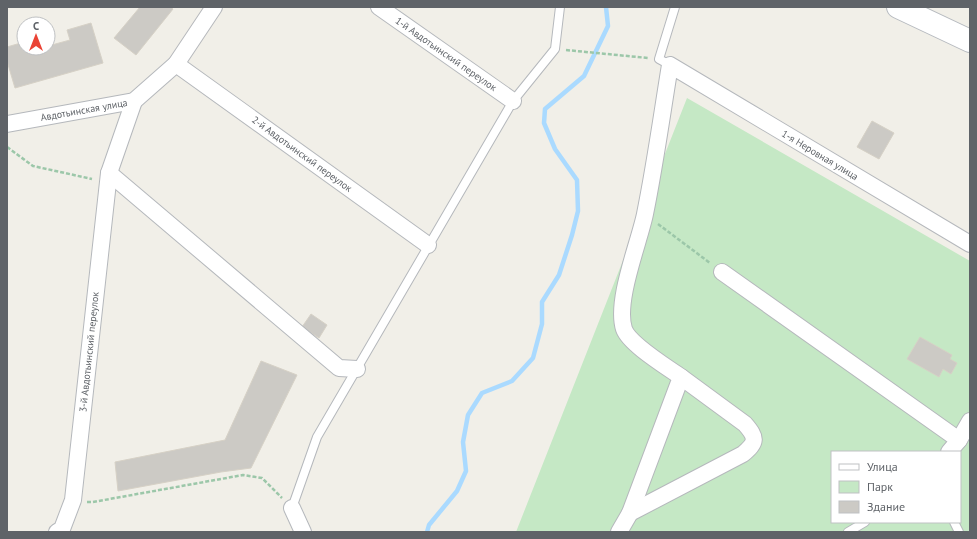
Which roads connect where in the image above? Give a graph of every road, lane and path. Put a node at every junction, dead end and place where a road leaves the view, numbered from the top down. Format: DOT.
graph roads {
  1 [pos="214,7"];
  2 [pos="379,7"];
  3 [pos="560,7"];
  4 [pos="675,7"];
  5 [pos="898,7"];
  6 [pos="970,41"];
  7 [pos="555,49"];
  8 [pos="664,62"];
  9 [pos="176,64"];
  10 [pos="134,101"];
  11 [pos="513,101"];
  12 [pos="7,124"];
  13 [pos="7,147"];
  14 [pos="109,173"];
  15 [pos="107,196"];
  16 [pos="645,214"];
  17 [pos="970,244"];
  18 [pos="428,245"];
  19 [pos="722,272"];
  20 [pos="357,369"];
  21 [pos="681,377"];
  22 [pos="970,421"];
  23 [pos="954,446"];
  24 [pos="73,500"];
  25 [pos="292,508"];
  26 [pos="630,513"];
  27 [pos="863,523"];
  28 [pos="954,523"];
  29 [pos="59,531"];
  30 [pos="303,532"];
  31 [pos="619,532"];
  32 [pos="848,532"];
  33 [pos="959,532"];
  1 -- 9 [label="street, Авдотьинская улица"];
  2 -- 11 [label="street, 1-й Авдотьинский переулок"];
  3 -- 7 [label="lane"];
  4 -- 8 [label="lane"];
  5 -- 6 [label="main road"];
  7 -- 8 [label="path"];
  7 -- 11 [label="lane"];
  8 -- 16 [label="street"];
  8 -- 17 [label="street, 1-я Неровная улица"];
  9 -- 10 [label="street, Авдотьинская улица"];
  9 -- 18 [label="street, 2-й Авдотьинский переулок"];
  10 -- 12 [label="street, Авдотьинская улица"];
  10 -- 14 [label="street, 3-й Авдотьинский переулок"];
  11 -- 18 [label="lane"];
  13 -- 15 [label="path"];
  14 -- 15 [label="street, 3-й Авдотьинский переулок"];
  14 -- 20 [label="street"];
  15 -- 24 [label="street, 3-й Авдотьинский переулок"];
  16 -- 19 [label="path"];
  16 -- 21 [label="street"];
  18 -- 20 [label="lane"];
  19 -- 23 [label="street"];
  20 -- 25 [label="lane"];
  21 -- 26 [label="street"];
  21 -- 26 [label="street"];
  22 -- 23 [label="street"];
  24 -- 25 [label="path"];
  24 -- 29 [label="street, 3-й Авдотьинский переулок"];
  25 -- 30 [label="street"];
  26 -- 31 [label="street"];
  27 -- 32 [label="lane"];
  28 -- 33 [label="lane"];
}
